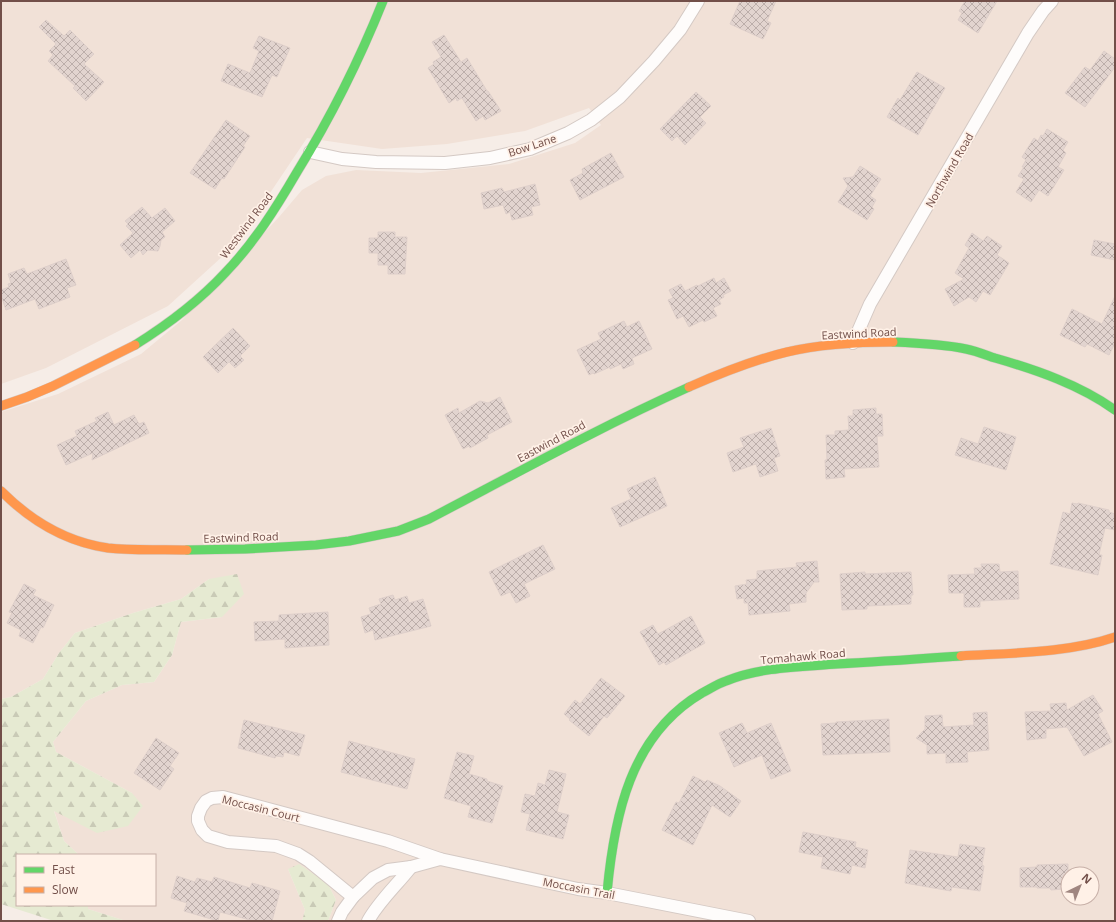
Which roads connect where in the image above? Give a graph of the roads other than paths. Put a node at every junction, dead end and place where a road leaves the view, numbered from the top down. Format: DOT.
graph roads {
  1 [pos="383,1"];
  2 [pos="698,1"];
  3 [pos="1052,1"];
  4 [pos="310,152"];
  5 [pos="853,343"];
  6 [pos="1,406"];
  7 [pos="1113,406"];
  8 [pos="1,491"];
  9 [pos="1115,637"];
  10 [pos="440,859"];
  11 [pos="411,867"];
  12 [pos="607,893"];
  13 [pos="353,897"];
  14 [pos="338,921"];
  15 [pos="368,921"];
  16 [pos="749,921"];
  1 -- 4 [label="street, Westwind Road"];
  2 -- 4 [label="street, Bow Lane"];
  3 -- 5 [label="street, Northwind Road"];
  4 -- 6 [label="street, Westwind Road"];
  5 -- 7 [label="street, Eastwind Road"];
  5 -- 8 [label="street, Eastwind Road"];
  9 -- 12 [label="street, Tomahawk Road"];
  10 -- 11 [label="street, Moccasin Trail"];
  10 -- 12 [label="street, Moccasin Trail"];
  10 -- 13 [label="street, Moccasin Court"];
  11 -- 13 [label="street, Moccasin Trail"];
  11 -- 15 [label="street"];
  12 -- 16 [label="street, Moccasin Trail"];
  13 -- 14 [label="street, Moccasin Trail"];
}
